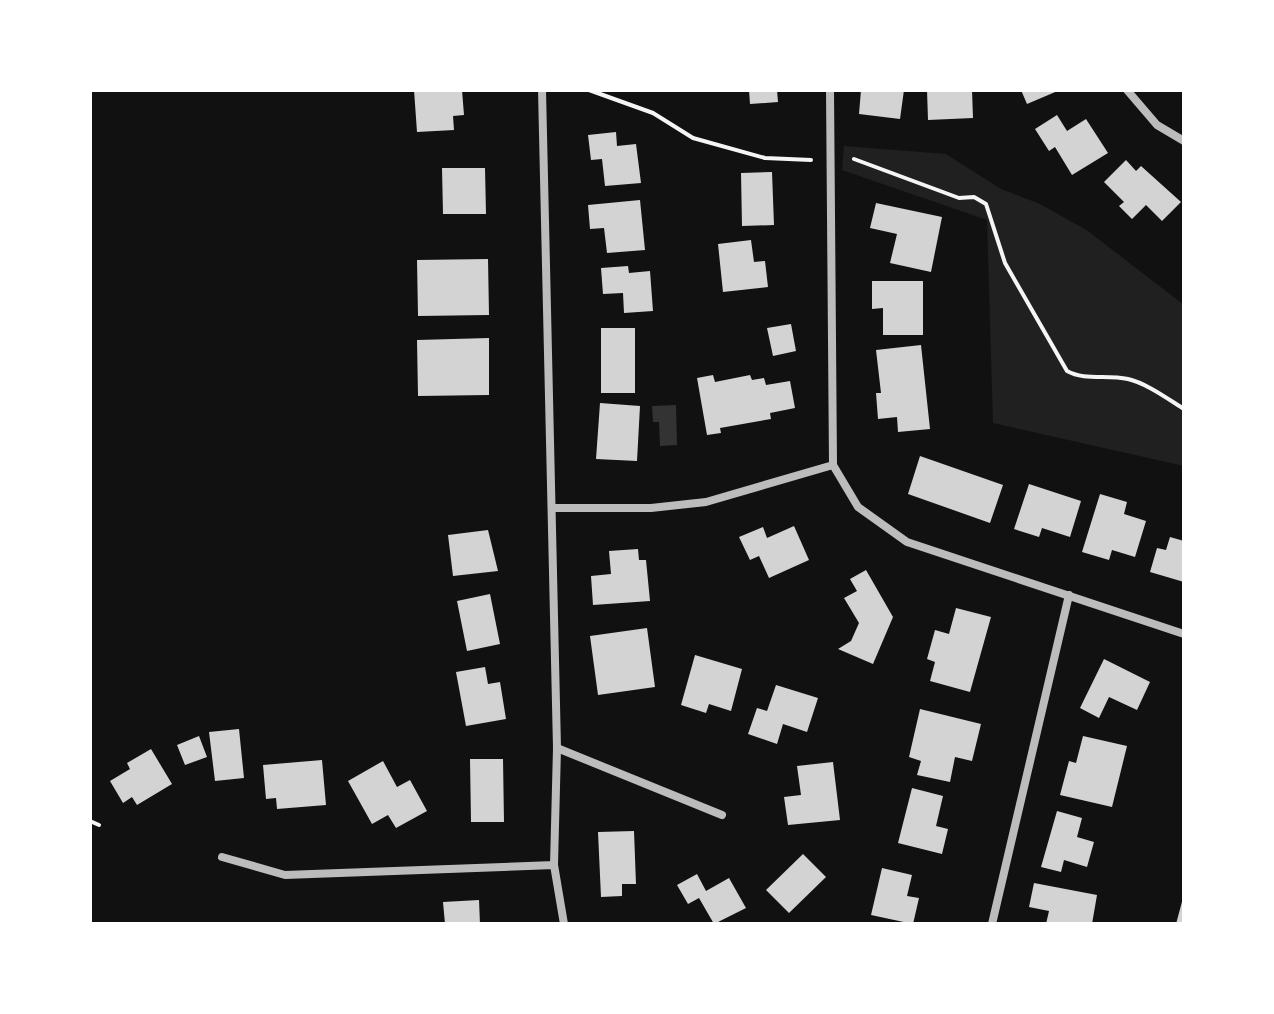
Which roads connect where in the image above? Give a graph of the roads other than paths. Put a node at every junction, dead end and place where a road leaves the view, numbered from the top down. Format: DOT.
graph roads {
  1 [pos="542,90"];
  2 [pos="830,90"];
  3 [pos="1127,90"];
  4 [pos="1184,141"];
  5 [pos="833,465"];
  6 [pos="552,508"];
  7 [pos="1069,595"];
  8 [pos="1184,634"];
  9 [pos="557,748"];
  10 [pos="722,815"];
  11 [pos="222,857"];
  12 [pos="554,865"];
  13 [pos="564,924"];
  14 [pos="992,924"];
  1 -- 6 [label="street"];
  2 -- 5 [label="street"];
  3 -- 4 [label="street"];
  5 -- 6 [label="street"];
  5 -- 7 [label="street"];
  6 -- 9 [label="street"];
  7 -- 8 [label="street"];
  7 -- 14 [label="street"];
  9 -- 10 [label="street"];
  9 -- 12 [label="street"];
  11 -- 12 [label="street"];
  12 -- 13 [label="street"];
}
